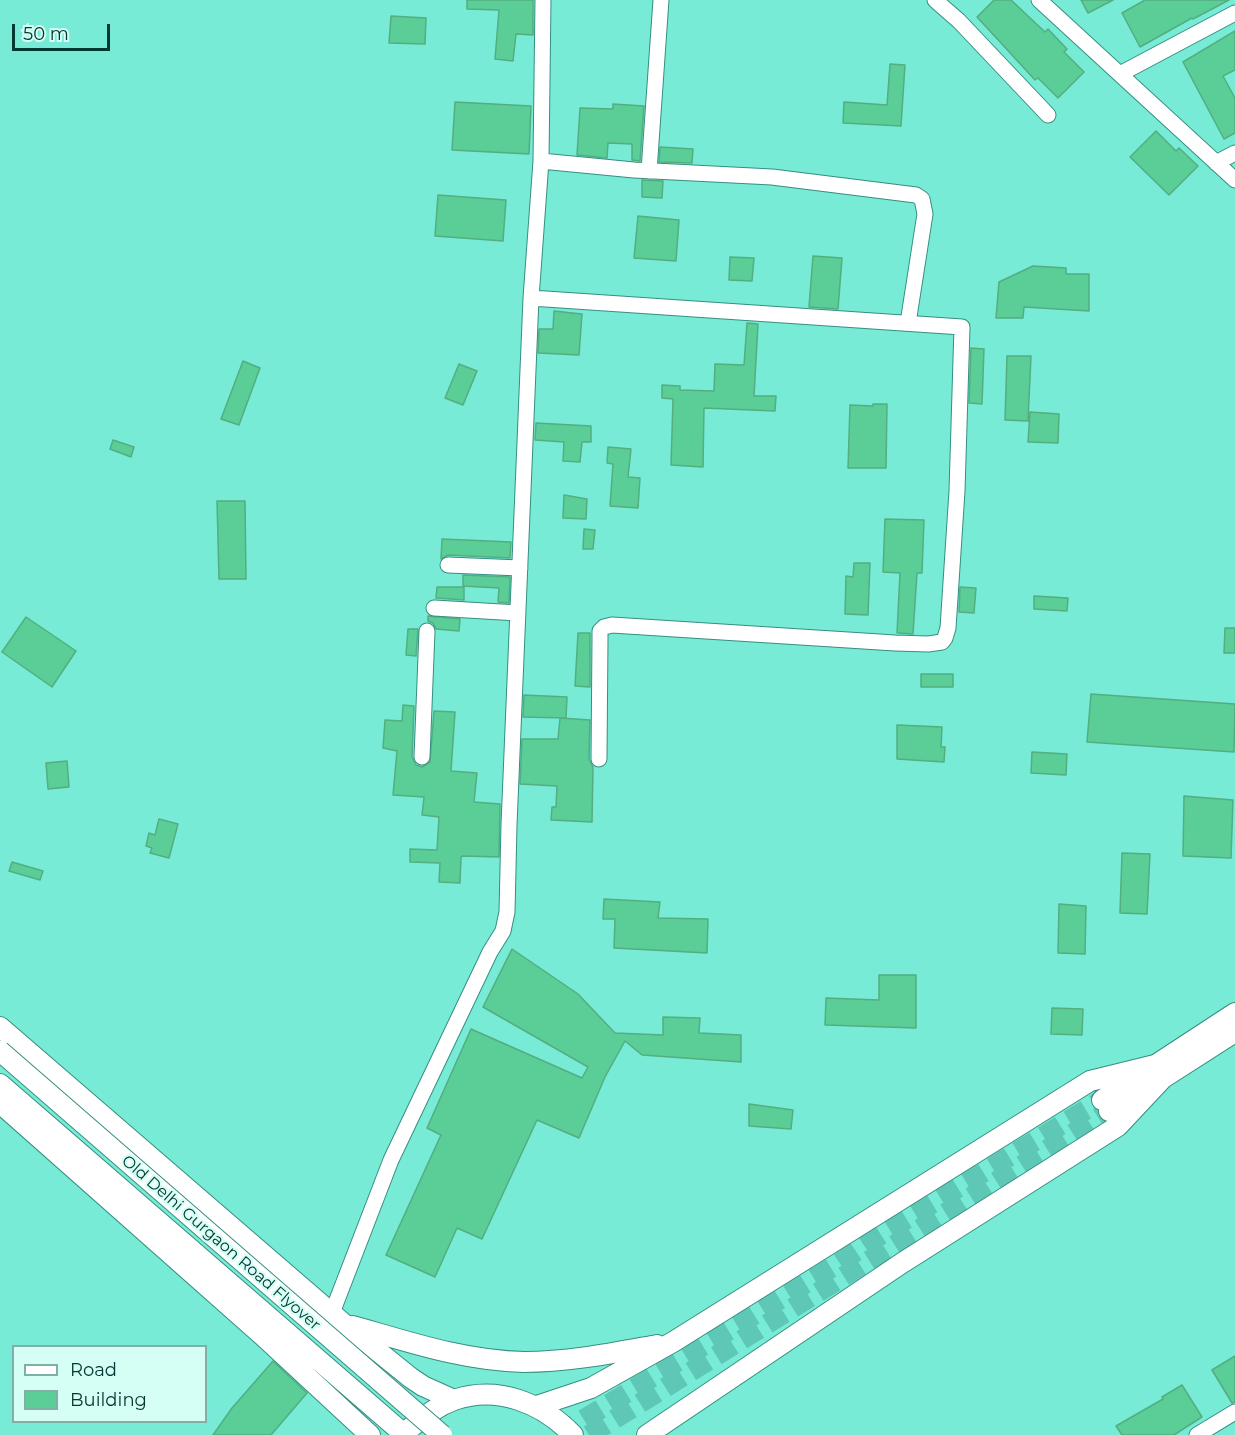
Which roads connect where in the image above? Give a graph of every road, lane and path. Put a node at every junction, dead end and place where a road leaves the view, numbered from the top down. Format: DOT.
graph roads {
  1 [pos="543,0"];
  2 [pos="661,0"];
  3 [pos="935,0"];
  4 [pos="1039,0"];
  5 [pos="1235,13"];
  6 [pos="1120,74"];
  7 [pos="1048,116"];
  8 [pos="1235,153"];
  9 [pos="541,161"];
  10 [pos="1216,163"];
  11 [pos="650,171"];
  12 [pos="1235,180"];
  13 [pos="531,298"];
  14 [pos="908,323"];
  15 [pos="448,565"];
  16 [pos="520,568"];
  17 [pos="434,608"];
  18 [pos="518,613"];
  19 [pos="427,631"];
  20 [pos="422,757"];
  21 [pos="599,759"];
  22 [pos="1235,1013"];
  23 [pos="0,1027"];
  24 [pos="1235,1032"];
  25 [pos="0,1051"];
  26 [pos="1159,1072"];
  27 [pos="0,1084"];
  28 [pos="0,1103"];
  29 [pos="1105,1106"];
  30 [pos="338,1319"];
  31 [pos="673,1342"];
  32 [pos="333,1400"];
  33 [pos="454,1400"];
  34 [pos="537,1406"];
  35 [pos="1235,1412"];
  36 [pos="676,1416"];
  37 [pos="345,1435"];
  38 [pos="370,1435"];
  39 [pos="405,1435"];
  40 [pos="442,1435"];
  41 [pos="573,1435"];
  42 [pos="647,1435"];
  43 [pos="666,1435"];
  44 [pos="1197,1435"];
  1 -- 9 [label="street"];
  2 -- 11 [label="street"];
  3 -- 7 [label="street"];
  4 -- 6 [label="street"];
  5 -- 6 [label="street"];
  6 -- 10 [label="street"];
  8 -- 10 [label="street"];
  9 -- 11 [label="street"];
  9 -- 13 [label="street"];
  10 -- 12 [label="street"];
  11 -- 14 [label="street"];
  13 -- 14 [label="street"];
  13 -- 16 [label="street"];
  14 -- 21 [label="street"];
  15 -- 16 [label="street"];
  16 -- 18 [label="street"];
  17 -- 18 [label="street"];
  18 -- 30 [label="street"];
  19 -- 20 [label="street"];
  22 -- 26 [label="main road"];
  23 -- 30 [label="main road"];
  24 -- 26 [label="main road"];
  25 -- 40 [label="main road, Old Delhi Gurgaon Road Flyover, bridge"];
  26 -- 29 [label="main road"];
  26 -- 31 [label="main road"];
  26 -- 36 [label="main road"];
  27 -- 39 [label="main road, Old Delhi Gurgaon Road Flyover"];
  28 -- 32 [label="main road"];
  30 -- 31 [label="main road"];
  30 -- 33 [label="main road"];
  31 -- 34 [label="main road"];
  32 -- 37 [label="main road"];
  32 -- 38 [label="main road"];
  33 -- 34 [label="main road"];
  33 -- 39 [label="main road"];
  34 -- 41 [label="main road"];
  35 -- 44 [label="street"];
  36 -- 42 [label="main road"];
  36 -- 43 [label="main road"];
}
